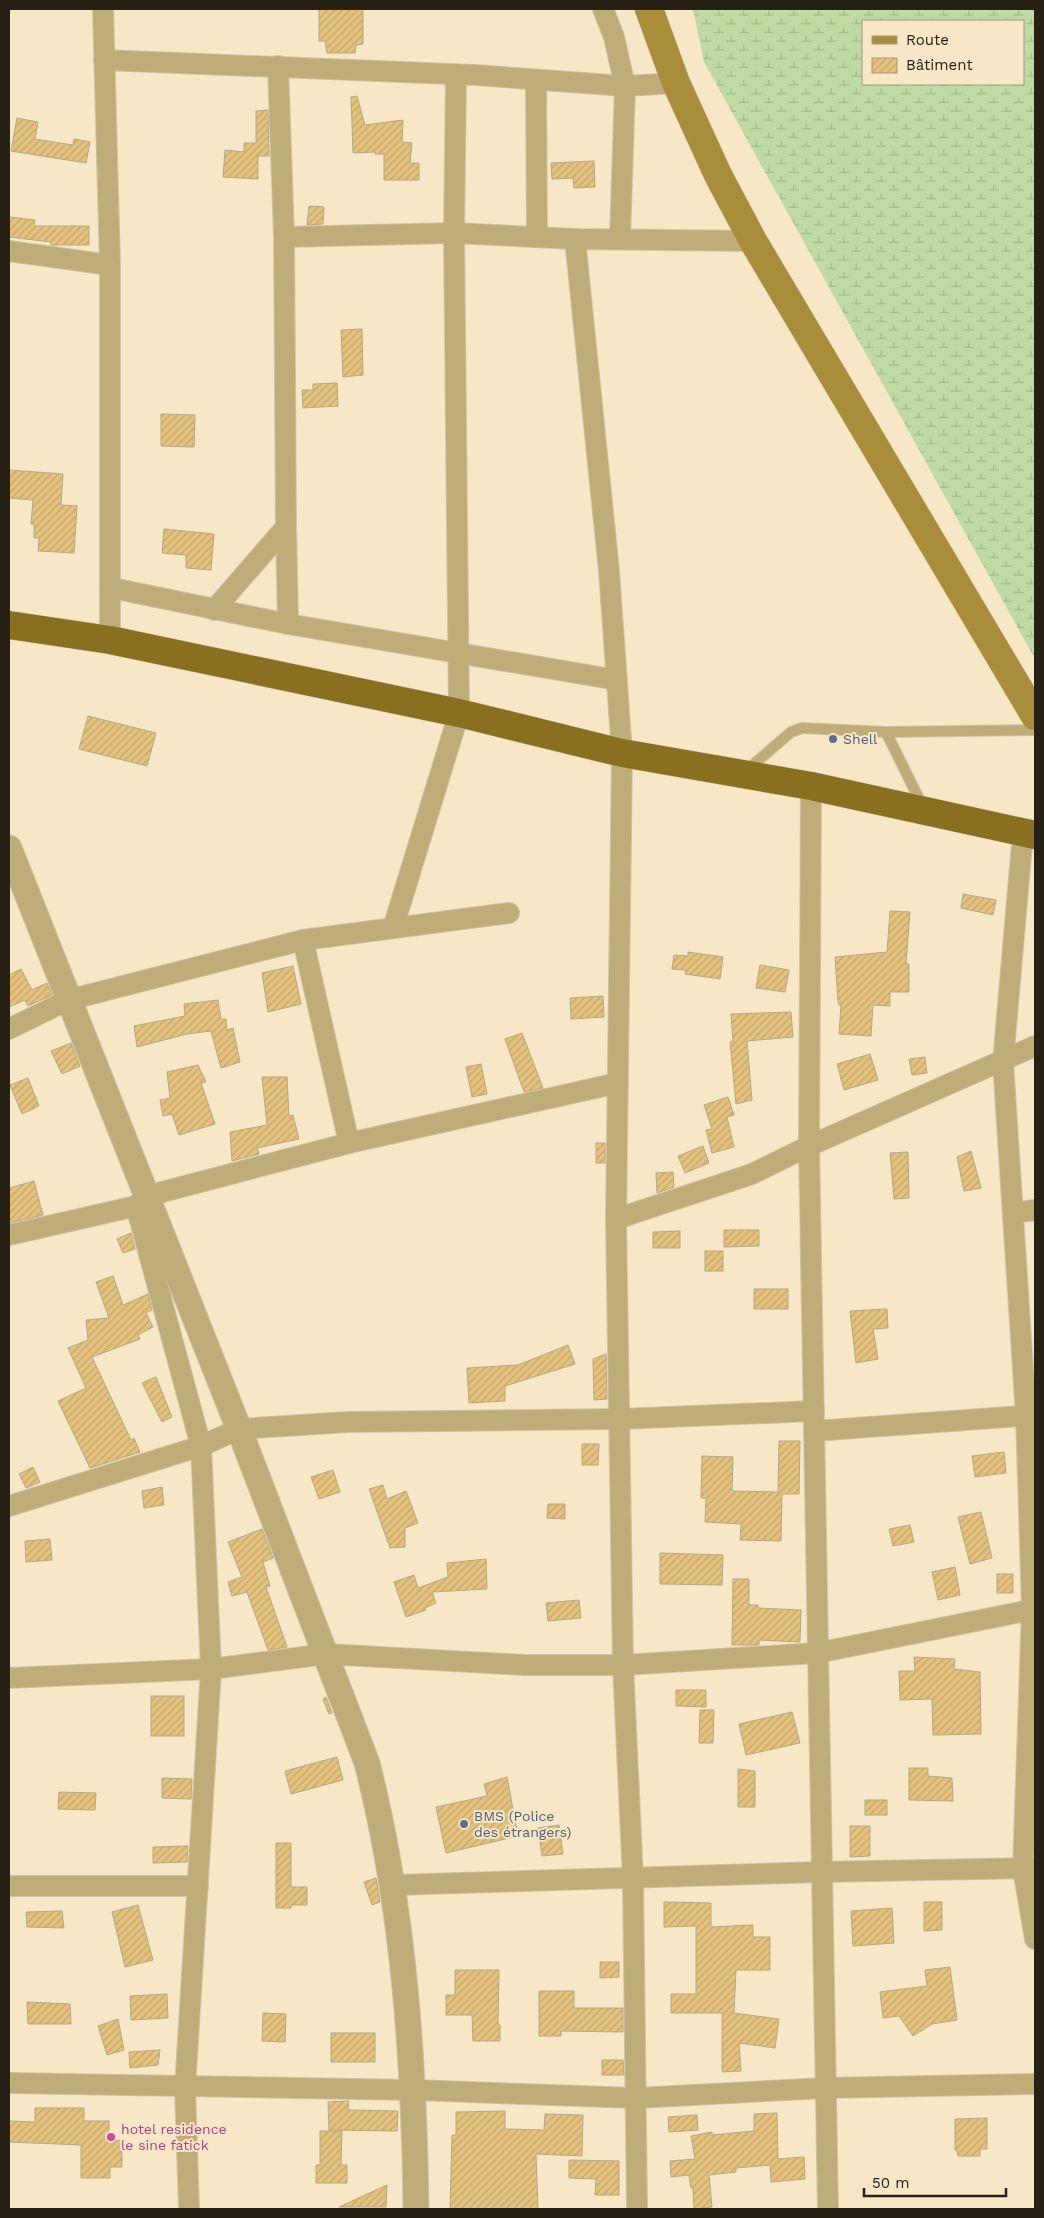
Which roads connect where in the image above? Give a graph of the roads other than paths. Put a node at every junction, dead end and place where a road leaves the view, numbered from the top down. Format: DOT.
graph roads {
  1 [pos="103,9"];
  2 [pos="603,9"];
  3 [pos="649,9"];
  4 [pos="104,60"];
  5 [pos="278,66"];
  6 [pos="456,75"];
  7 [pos="536,80"];
  8 [pos="676,83"];
  9 [pos="625,86"];
  10 [pos="454,233"];
  11 [pos="284,237"];
  12 [pos="537,237"];
  13 [pos="620,238"];
  14 [pos="575,239"];
  15 [pos="752,240"];
  16 [pos="9,251"];
  17 [pos="110,265"];
  18 [pos="286,528"];
  19 [pos="112,588"];
  20 [pos="214,610"];
  21 [pos="288,624"];
  22 [pos="9,625"];
  23 [pos="110,640"];
  24 [pos="458,654"];
  25 [pos="617,680"];
  26 [pos="459,713"];
  27 [pos="1035,716"];
  28 [pos="1035,730"];
  29 [pos="886,732"];
  30 [pos="622,753"];
  31 [pos="742,774"];
  32 [pos="811,786"];
  33 [pos="925,811"];
  34 [pos="1029,833"];
  35 [pos="9,848"];
  36 [pos="509,913"];
  37 [pos="393,928"];
  38 [pos="303,940"];
  39 [pos="68,1000"];
  40 [pos="9,1029"];
  41 [pos="1035,1046"];
  42 [pos="1003,1062"];
  43 [pos="618,1083"];
  44 [pos="349,1143"];
  45 [pos="809,1146"];
  46 [pos="142,1201"];
  47 [pos="1035,1210"];
  48 [pos="1013,1213"];
  49 [pos="616,1219"];
  50 [pos="9,1235"];
  51 [pos="814,1411"];
  52 [pos="1031,1415"];
  53 [pos="620,1418"];
  54 [pos="239,1429"];
  55 [pos="814,1431"];
  56 [pos="201,1446"];
  57 [pos="9,1506"];
  58 [pos="1034,1609"];
  59 [pos="326,1654"];
  60 [pos="817,1654"];
  61 [pos="624,1665"];
  62 [pos="212,1669"];
  63 [pos="9,1678"];
  64 [pos="1029,1869"];
  65 [pos="821,1872"];
  66 [pos="633,1879"];
  67 [pos="393,1885"];
  68 [pos="9,1886"];
  69 [pos="198,1886"];
  70 [pos="1035,1939"];
  71 [pos="9,2083"];
  72 [pos="1035,2084"];
  73 [pos="185,2088"];
  74 [pos="825,2088"];
  75 [pos="414,2090"];
  76 [pos="636,2098"];
  77 [pos="189,2209"];
  78 [pos="416,2209"];
  79 [pos="637,2209"];
  80 [pos="828,2209"];
  1 -- 4 [label="street"];
  2 -- 9 [label="street"];
  3 -- 8 [label="main road"];
  4 -- 5 [label="street"];
  4 -- 17 [label="street"];
  5 -- 6 [label="street"];
  5 -- 11 [label="street"];
  6 -- 7 [label="street"];
  6 -- 10 [label="street"];
  7 -- 9 [label="street"];
  7 -- 12 [label="street"];
  8 -- 9 [label="street"];
  8 -- 15 [label="main road"];
  9 -- 13 [label="street"];
  10 -- 11 [label="street"];
  10 -- 12 [label="street"];
  10 -- 24 [label="street"];
  11 -- 18 [label="street"];
  12 -- 14 [label="street"];
  13 -- 14 [label="street"];
  13 -- 15 [label="street"];
  14 -- 25 [label="street"];
  15 -- 27 [label="main road"];
  16 -- 17 [label="street"];
  17 -- 19 [label="street"];
  18 -- 20 [label="street"];
  18 -- 21 [label="street"];
  19 -- 20 [label="street"];
  19 -- 23 [label="street"];
  20 -- 21 [label="street"];
  21 -- 24 [label="street"];
  22 -- 23 [label="highway"];
  23 -- 26 [label="highway"];
  24 -- 25 [label="street"];
  24 -- 26 [label="street"];
  25 -- 30 [label="street"];
  26 -- 30 [label="highway"];
  26 -- 37 [label="street"];
  28 -- 29 [label="lane"];
  29 -- 31 [label="lane"];
  29 -- 33 [label="lane"];
  30 -- 31 [label="highway"];
  30 -- 43 [label="street"];
  31 -- 32 [label="highway"];
  32 -- 33 [label="highway"];
  32 -- 45 [label="street"];
  33 -- 34 [label="highway"];
  34 -- 42 [label="street"];
  35 -- 39 [label="street"];
  36 -- 37 [label="street"];
  37 -- 38 [label="street"];
  38 -- 39 [label="street"];
  38 -- 44 [label="street"];
  39 -- 40 [label="street"];
  39 -- 46 [label="street"];
  41 -- 42 [label="street"];
  42 -- 45 [label="street"];
  42 -- 48 [label="street"];
  43 -- 44 [label="street"];
  43 -- 49 [label="street"];
  44 -- 46 [label="street"];
  45 -- 49 [label="street"];
  45 -- 51 [label="street"];
  46 -- 50 [label="street"];
  46 -- 54 [label="street"];
  46 -- 56 [label="street"];
  47 -- 48 [label="street"];
  48 -- 52 [label="street"];
  49 -- 53 [label="street"];
  51 -- 53 [label="street"];
  51 -- 55 [label="street"];
  52 -- 55 [label="street"];
  52 -- 58 [label="street"];
  53 -- 54 [label="street"];
  53 -- 61 [label="street"];
  54 -- 56 [label="street"];
  54 -- 59 [label="street"];
  55 -- 60 [label="street"];
  56 -- 57 [label="street"];
  56 -- 62 [label="street"];
  58 -- 60 [label="street"];
  58 -- 64 [label="street"];
  59 -- 61 [label="street"];
  59 -- 62 [label="street"];
  59 -- 67 [label="street"];
  60 -- 61 [label="street"];
  60 -- 65 [label="street"];
  61 -- 66 [label="street"];
  62 -- 63 [label="street"];
  62 -- 69 [label="street"];
  64 -- 65 [label="street"];
  64 -- 70 [label="street"];
  65 -- 66 [label="street"];
  65 -- 74 [label="street"];
  66 -- 67 [label="street"];
  66 -- 76 [label="street"];
  67 -- 75 [label="street"];
  68 -- 69 [label="street"];
  69 -- 73 [label="street"];
  71 -- 73 [label="street"];
  72 -- 74 [label="street"];
  73 -- 75 [label="street"];
  73 -- 77 [label="street"];
  74 -- 76 [label="street"];
  74 -- 80 [label="street"];
  75 -- 76 [label="street"];
  75 -- 78 [label="street"];
  76 -- 79 [label="street"];
}
